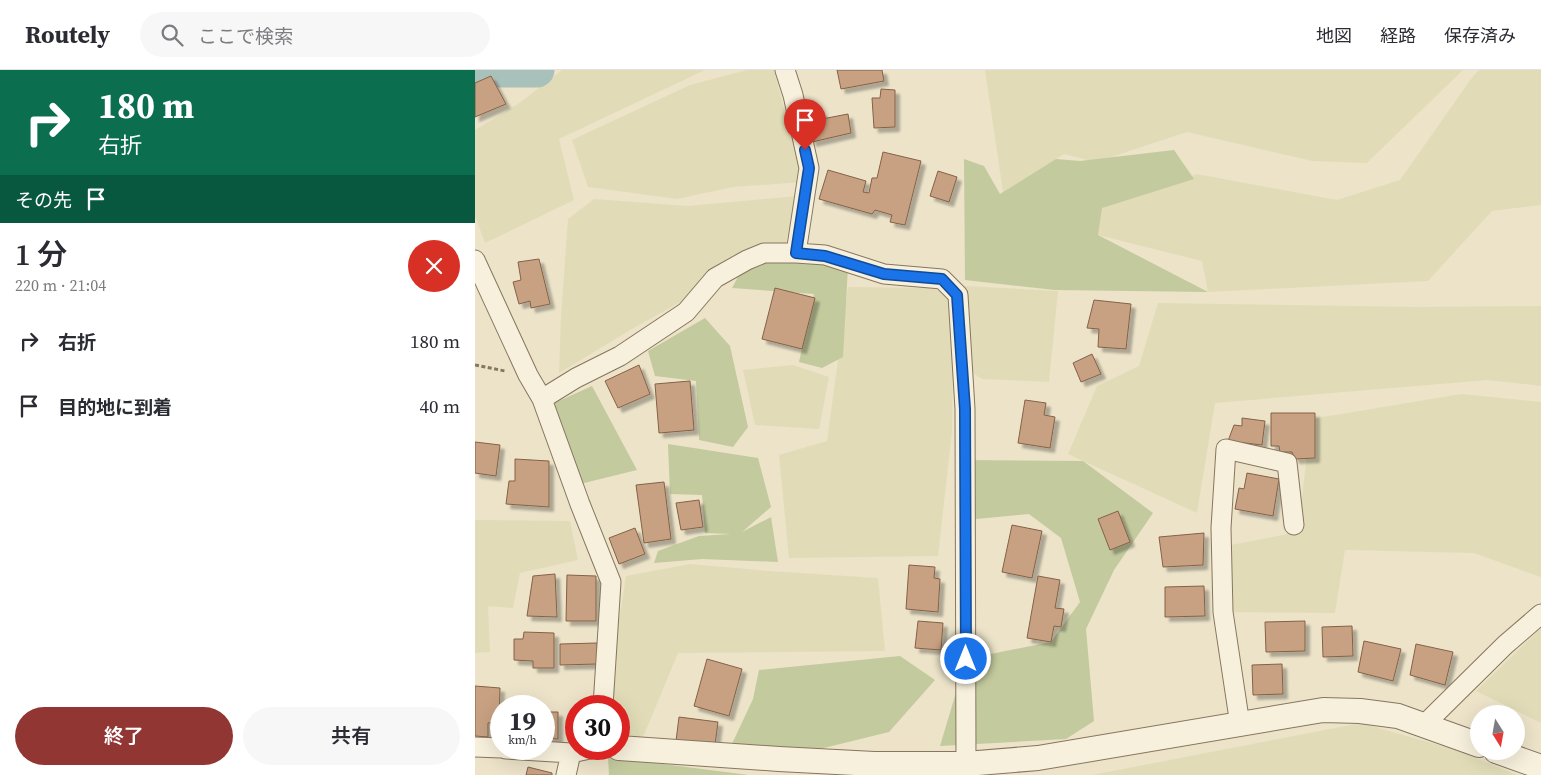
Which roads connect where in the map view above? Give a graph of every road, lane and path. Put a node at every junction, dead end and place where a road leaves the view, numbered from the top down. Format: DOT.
graph roads {
  1 [pos="785,70"];
  2 [pos="796,253"];
  3 [pos="475,260"];
  4 [pos="475,366"];
  5 [pos="528,375"];
  6 [pos="542,399"];
  7 [pos="1294,525"];
  8 [pos="1541,614"];
  9 [pos="604,695"];
  10 [pos="1240,725"];
  11 [pos="1423,725"];
  12 [pos="1470,742"];
  13 [pos="475,747"];
  14 [pos="490,748"];
  15 [pos="630,749"];
  16 [pos="569,760"];
  17 [pos="1520,760"];
  18 [pos="966,764"];
  19 [pos="1541,768"];
  20 [pos="566,775"];
  1 -- 2 [label="street"];
  2 -- 6 [label="street"];
  2 -- 18 [label="street"];
  3 -- 5 [label="street"];
  4 -- 5 [label="path"];
  5 -- 6 [label="street"];
  6 -- 9 [label="street"];
  7 -- 10 [label="street"];
  8 -- 11 [label="street"];
  10 -- 11 [label="street"];
  10 -- 18 [label="street"];
  11 -- 12 [label="street"];
  13 -- 14 [label="street"];
  15 -- 18 [label="street"];
  16 -- 20 [label="street"];
  17 -- 19 [label="street"];
}
